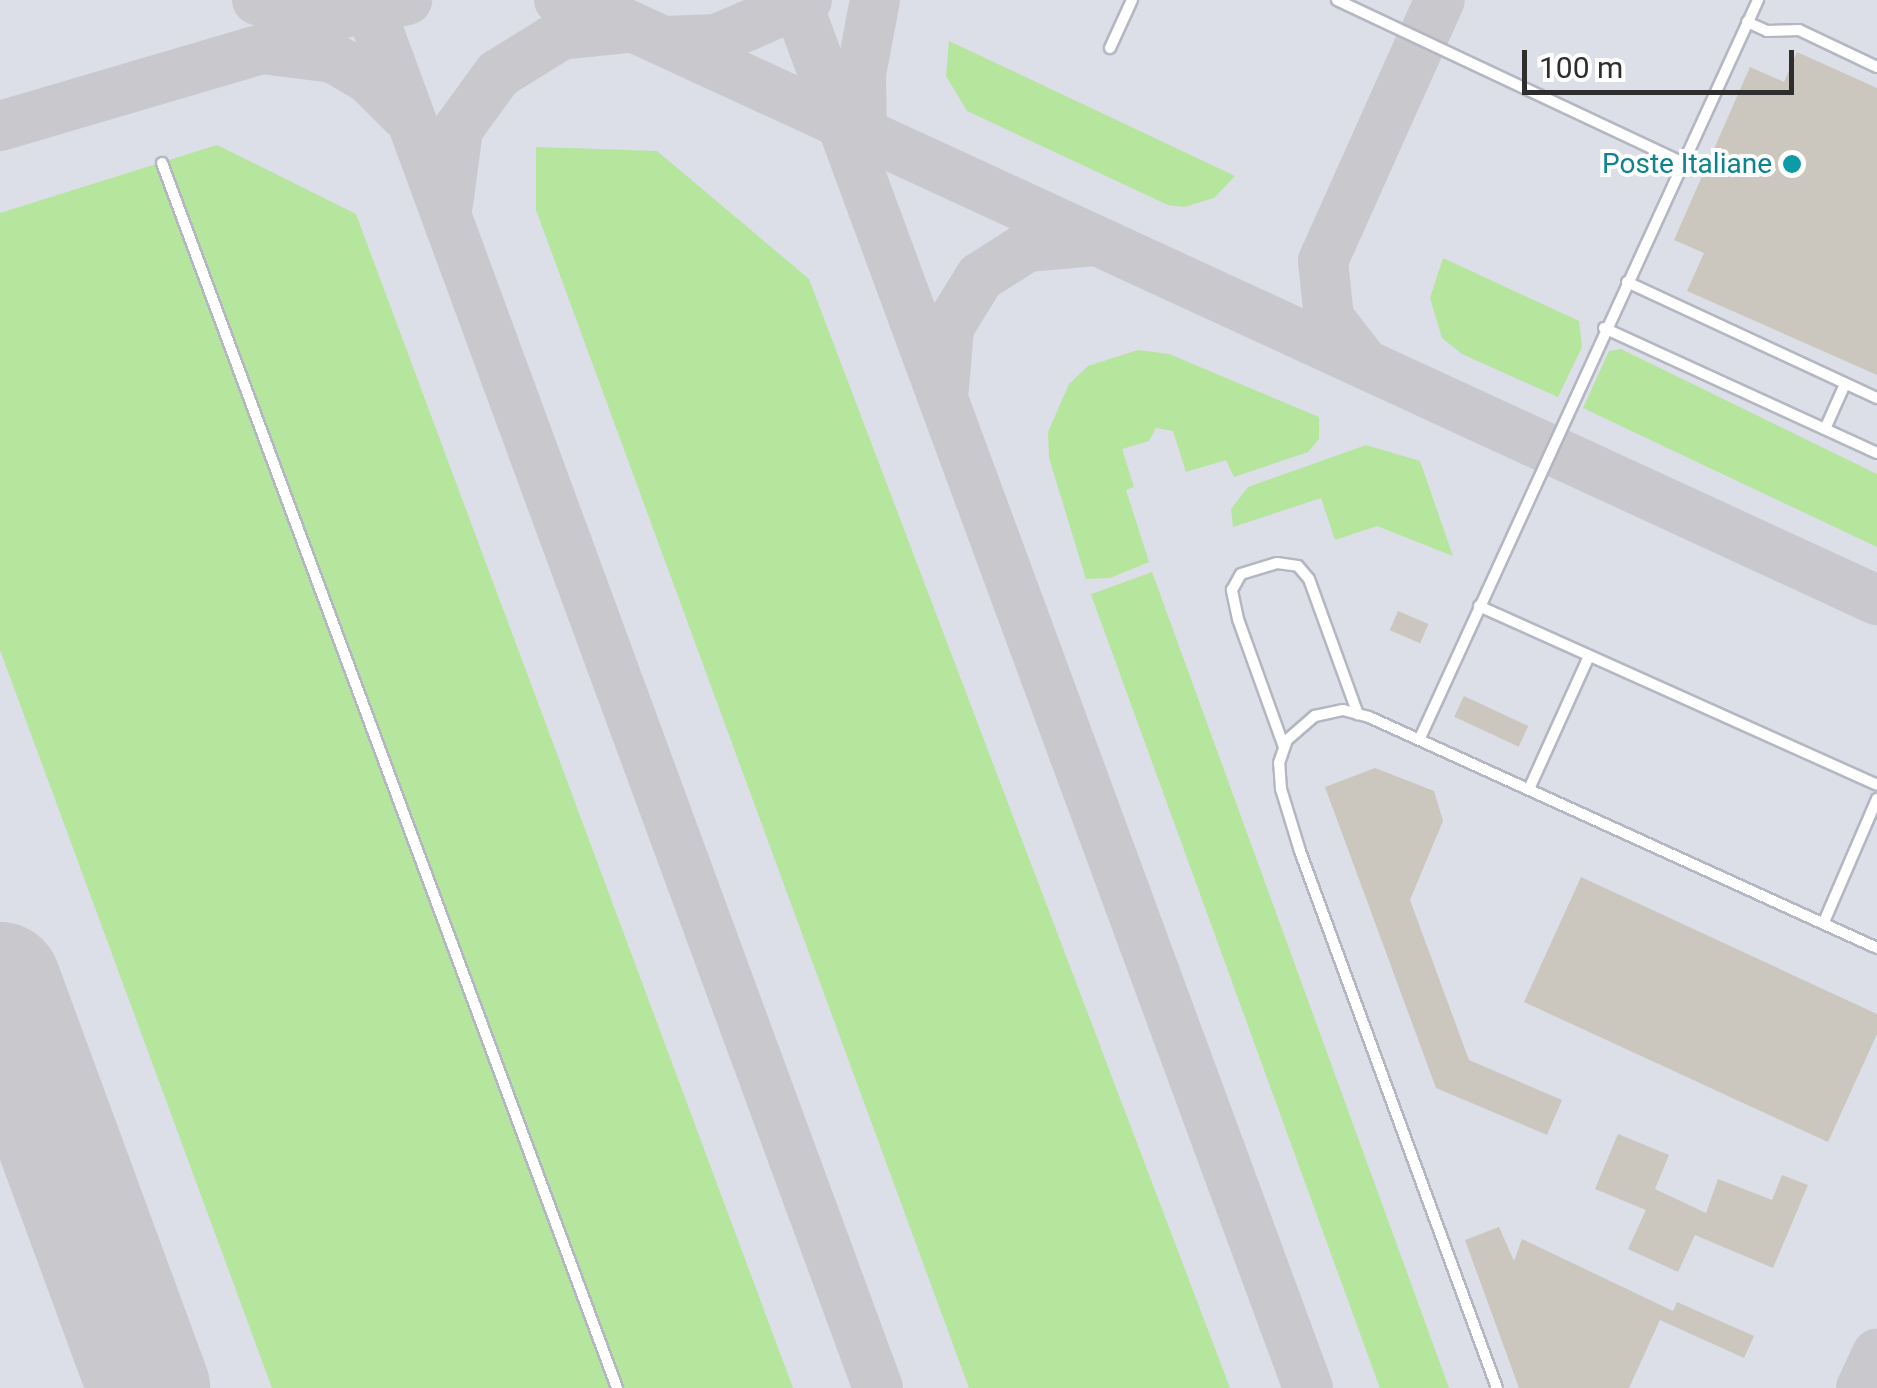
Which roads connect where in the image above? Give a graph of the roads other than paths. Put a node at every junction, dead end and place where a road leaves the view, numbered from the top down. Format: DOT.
graph roads {
  1 [pos="1132,0"];
  2 [pos="1337,0"];
  3 [pos="1758,0"];
  4 [pos="1748,22"];
  5 [pos="1110,48"];
  6 [pos="1877,66"];
  7 [pos="162,162"];
  8 [pos="1683,162"];
  9 [pos="1627,282"];
  10 [pos="1604,328"];
  11 [pos="1845,384"];
  12 [pos="1877,398"];
  13 [pos="1825,429"];
  14 [pos="1877,453"];
  15 [pos="1479,606"];
  16 [pos="1589,656"];
  17 [pos="1358,714"];
  18 [pos="1420,738"];
  19 [pos="1284,748"];
  20 [pos="1877,785"];
  21 [pos="1529,790"];
  22 [pos="1877,799"];
  23 [pos="1824,922"];
  24 [pos="1877,948"];
  25 [pos="617,1388"];
  26 [pos="1497,1388"];
  1 -- 5 [label="lane"];
  2 -- 8 [label="lane"];
  3 -- 4 [label="lane"];
  4 -- 6 [label="lane"];
  4 -- 8 [label="lane"];
  7 -- 25 [label="lane"];
  8 -- 9 [label="lane"];
  9 -- 10 [label="lane"];
  9 -- 11 [label="lane"];
  10 -- 13 [label="lane"];
  10 -- 15 [label="lane"];
  11 -- 12 [label="lane"];
  11 -- 13 [label="lane"];
  13 -- 14 [label="lane"];
  15 -- 16 [label="lane"];
  15 -- 18 [label="lane"];
  16 -- 20 [label="lane"];
  16 -- 21 [label="lane"];
  17 -- 18 [label="lane"];
  17 -- 19 [label="lane"];
  17 -- 19 [label="lane"];
  18 -- 21 [label="lane"];
  19 -- 26 [label="lane"];
  21 -- 23 [label="lane"];
  22 -- 23 [label="lane"];
  23 -- 24 [label="lane"];
}
